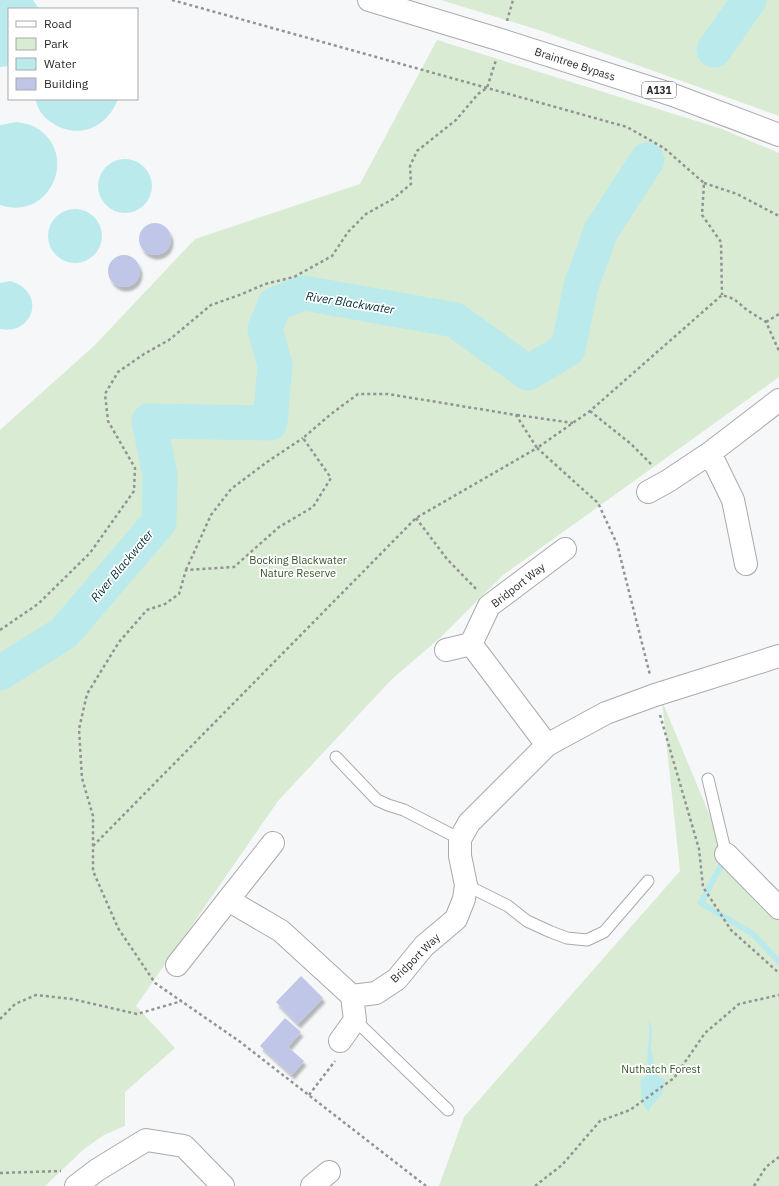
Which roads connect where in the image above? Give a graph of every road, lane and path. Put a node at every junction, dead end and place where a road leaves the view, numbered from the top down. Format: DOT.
graph roads {
  1 [pos="172,0"];
  2 [pos="369,0"];
  3 [pos="488,88"];
  4 [pos="779,135"];
  5 [pos="704,183"];
  6 [pos="779,216"];
  7 [pos="722,295"];
  8 [pos="779,314"];
  9 [pos="766,322"];
  10 [pos="779,350"];
  11 [pos="779,400"];
  12 [pos="590,411"];
  13 [pos="516,415"];
  14 [pos="573,423"];
  15 [pos="303,438"];
  16 [pos="537,448"];
  17 [pos="710,453"];
  18 [pos="668,481"];
  19 [pos="648,492"];
  20 [pos="416,518"];
  21 [pos="566,549"];
  22 [pos="746,564"];
  23 [pos="186,570"];
  24 [pos="489,606"];
  25 [pos="0,630"];
  26 [pos="471,644"];
  27 [pos="446,650"];
  28 [pos="779,656"];
  29 [pos="656,695"];
  30 [pos="547,745"];
  31 [pos="336,757"];
  32 [pos="708,779"];
  33 [pos="460,839"];
  34 [pos="273,844"];
  35 [pos="93,846"];
  36 [pos="726,854"];
  37 [pos="648,881"];
  38 [pos="466,884"];
  39 [pos="228,900"];
  40 [pos="779,908"];
  41 [pos="177,965"];
  42 [pos="779,973"];
  43 [pos="779,995"];
  44 [pos="352,996"];
  45 [pos="182,1001"];
  46 [pos="0,1019"];
  47 [pos="355,1020"];
  48 [pos="340,1041"];
  49 [pos="448,1110"];
  50 [pos="779,1157"];
  51 [pos="97,1170"];
  52 [pos="329,1172"];
  53 [pos="0,1173"];
  54 [pos="76,1186"];
  55 [pos="223,1186"];
  56 [pos="312,1186"];
  57 [pos="426,1186"];
  58 [pos="535,1186"];
  59 [pos="754,1186"];
  1 -- 3 [label="path"];
  2 -- 4 [label="main road, Braintree Bypass / A131"];
  3 -- 5 [label="path"];
  3 -- 25 [label="path"];
  5 -- 6 [label="path"];
  5 -- 7 [label="path"];
  7 -- 9 [label="path"];
  7 -- 12 [label="path"];
  8 -- 9 [label="path"];
  9 -- 10 [label="path"];
  11 -- 17 [label="main road"];
  12 -- 14 [label="path"];
  12 -- 18 [label="path"];
  13 -- 14 [label="path"];
  13 -- 15 [label="path"];
  13 -- 16 [label="path"];
  14 -- 16 [label="path"];
  15 -- 23 [label="path"];
  15 -- 23 [label="path"];
  16 -- 20 [label="path"];
  16 -- 29 [label="path"];
  17 -- 18 [label="main road"];
  17 -- 22 [label="main road"];
  18 -- 19 [label="main road"];
  20 -- 24 [label="path"];
  20 -- 35 [label="path"];
  21 -- 24 [label="main road, Bridport Way"];
  23 -- 35 [label="path"];
  24 -- 26 [label="main road, Bridport Way"];
  26 -- 27 [label="main road"];
  26 -- 30 [label="main road"];
  28 -- 29 [label="main road"];
  29 -- 30 [label="main road"];
  29 -- 42 [label="path"];
  30 -- 33 [label="main road"];
  31 -- 33 [label="lane"];
  32 -- 36 [label="lane"];
  33 -- 38 [label="main road, Bridport Way"];
  34 -- 39 [label="main road"];
  35 -- 45 [label="path"];
  36 -- 40 [label="main road"];
  37 -- 38 [label="lane"];
  38 -- 44 [label="main road, Bridport Way"];
  39 -- 41 [label="main road"];
  39 -- 44 [label="main road"];
  43 -- 58 [label="path"];
  44 -- 47 [label="main road"];
  45 -- 46 [label="path"];
  45 -- 57 [label="path"];
  47 -- 48 [label="main road"];
  47 -- 49 [label="lane"];
  50 -- 59 [label="path"];
  51 -- 53 [label="path"];
  51 -- 54 [label="main road"];
  51 -- 55 [label="main road"];
  52 -- 56 [label="main road"];
}
